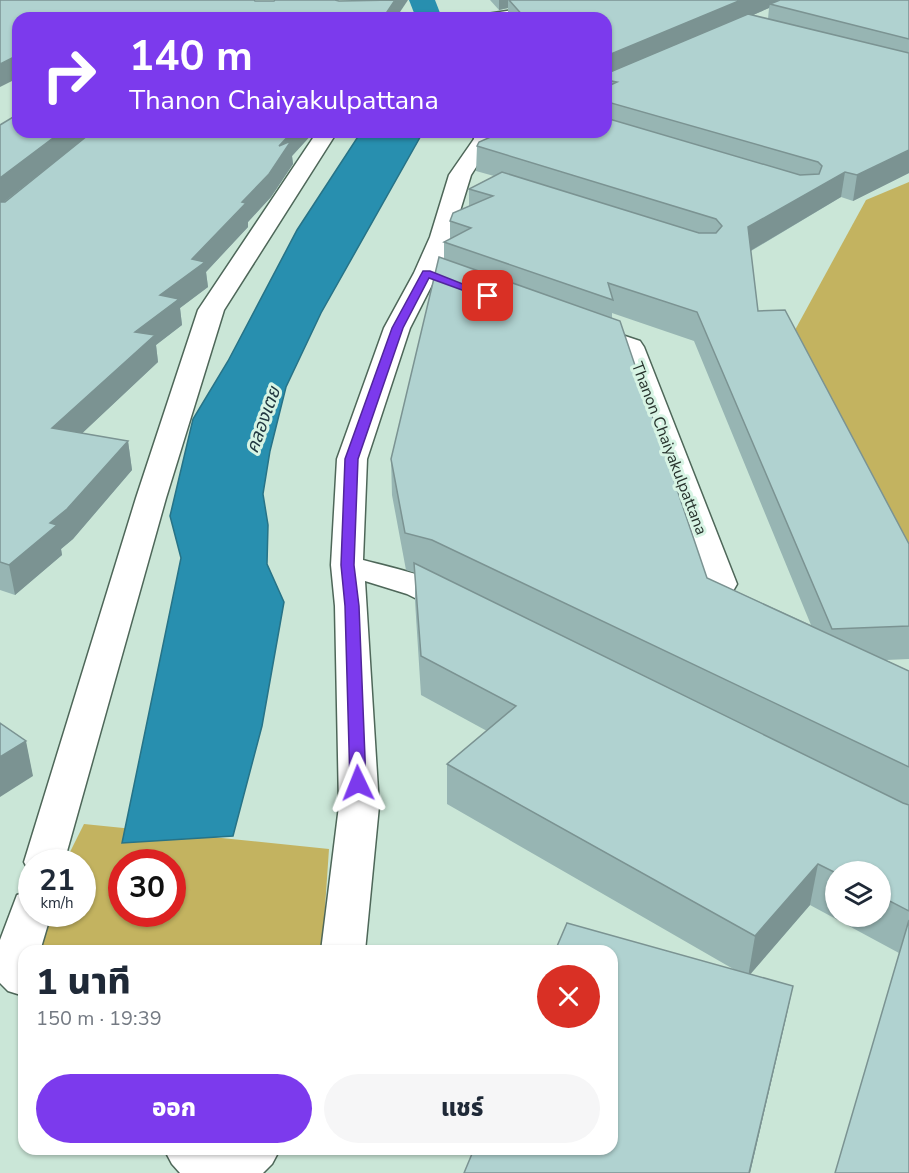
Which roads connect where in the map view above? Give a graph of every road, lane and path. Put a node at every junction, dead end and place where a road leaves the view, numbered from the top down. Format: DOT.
graph roads {
  1 [pos="558,0"];
  2 [pos="525,12"];
  3 [pos="323,138"];
  4 [pos="488,138"];
  5 [pos="567,324"];
  6 [pos="347,565"];
  7 [pos="721,584"];
  8 [pos="483,619"];
  9 [pos="48,849"];
  10 [pos="25,927"];
  11 [pos="19,945"];
  12 [pos="344,945"];
  13 [pos="18,949"];
  14 [pos="12,968"];
  15 [pos="195,1155"];
  16 [pos="249,1155"];
  17 [pos="212,1173"];
  18 [pos="230,1173"];
  1 -- 2 [label="street"];
  3 -- 9 [label="street"];
  4 -- 6 [label="street"];
  5 -- 7 [label="street, Thanon Chaiyakulpattana"];
  6 -- 8 [label="street"];
  6 -- 12 [label="street"];
  10 -- 11 [label="street"];
  13 -- 14 [label="street"];
  15 -- 17 [label="street"];
  16 -- 18 [label="street"];
}
